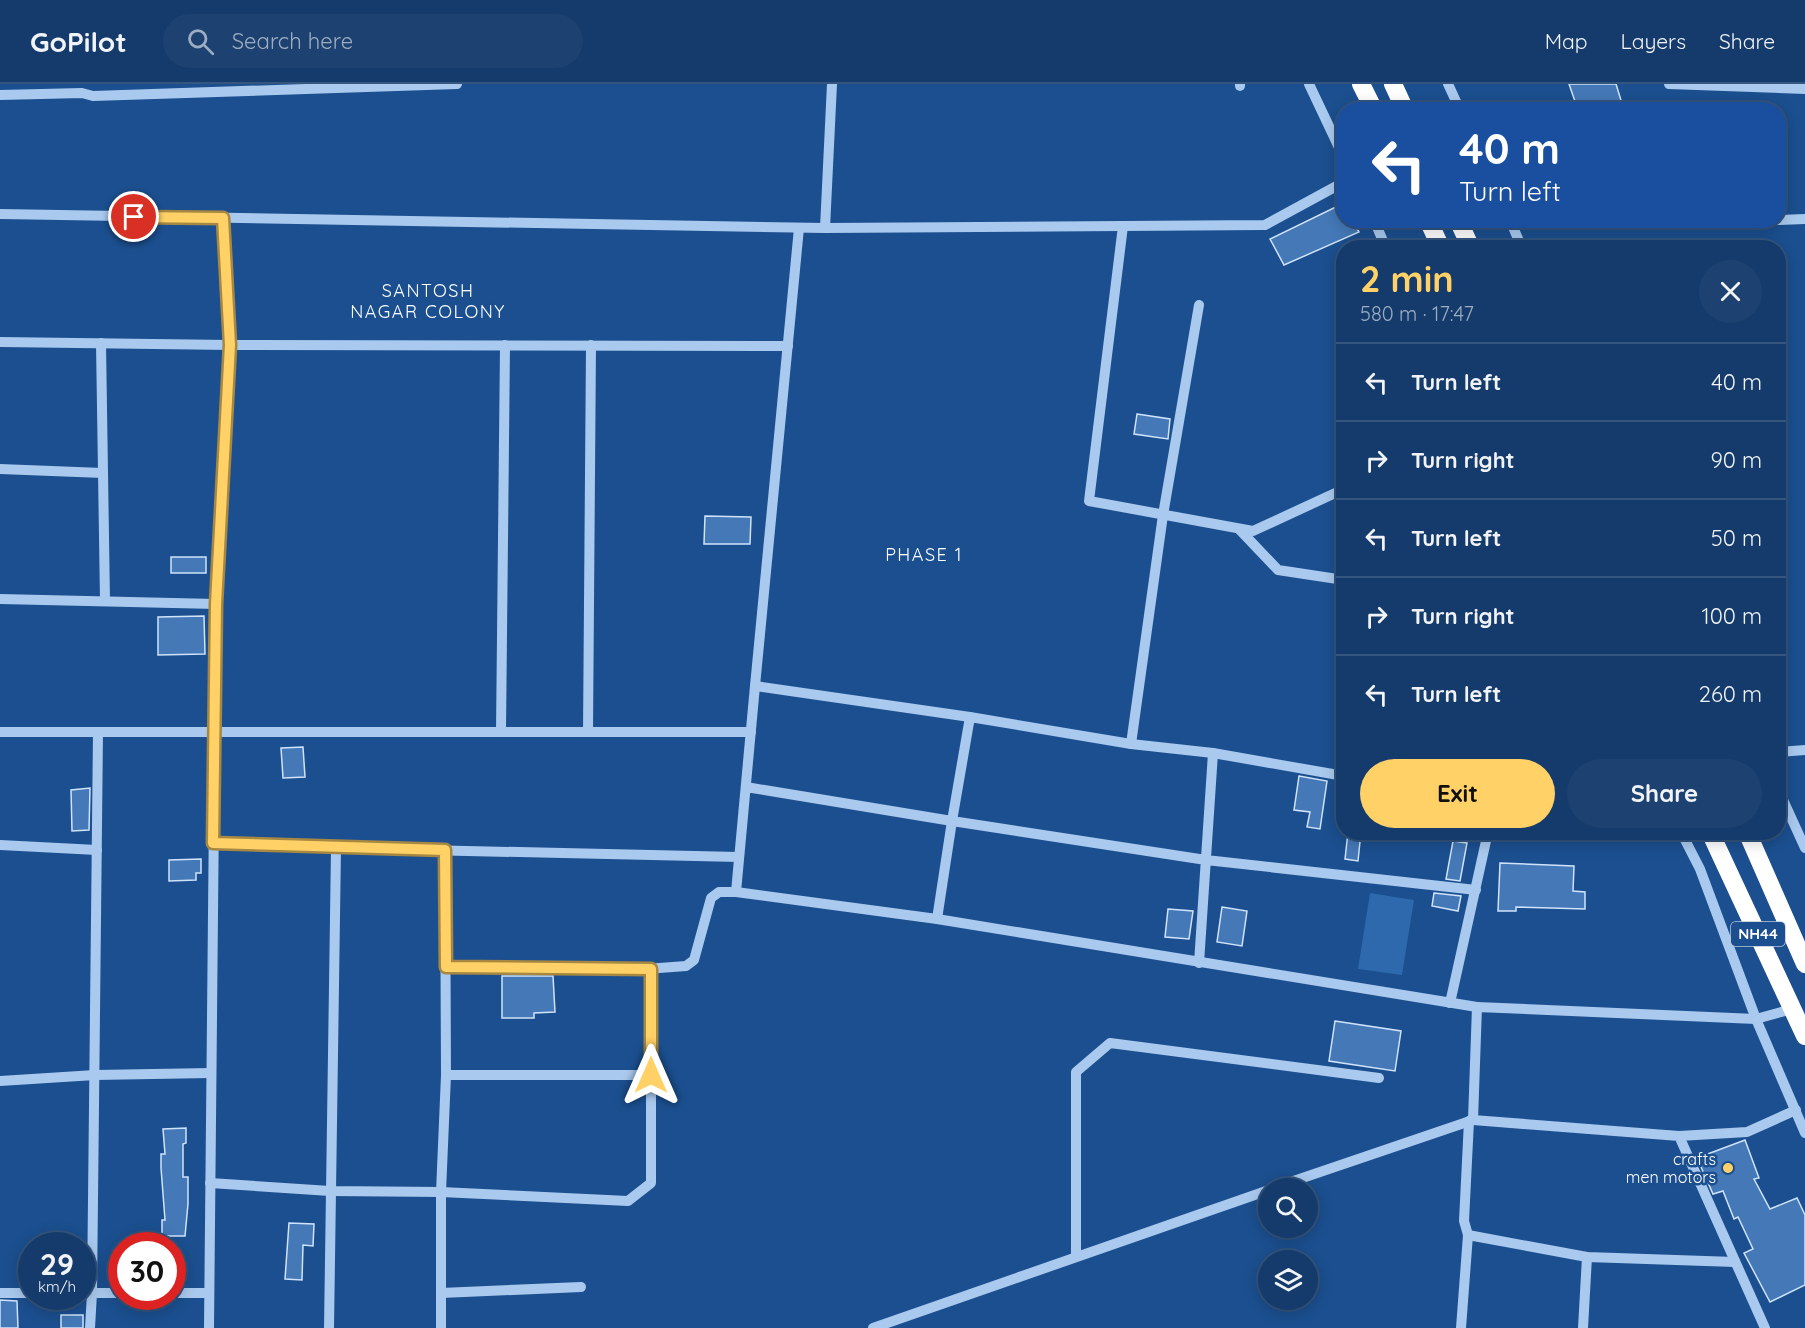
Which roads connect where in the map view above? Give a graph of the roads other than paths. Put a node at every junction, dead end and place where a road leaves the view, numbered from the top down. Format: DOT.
graph roads {
  1 [pos="457,84"];
  2 [pos="832,84"];
  3 [pos="1309,84"];
  4 [pos="1361,84"];
  5 [pos="1393,84"];
  6 [pos="1448,84"];
  7 [pos="1669,84"];
  8 [pos="82,89"];
  9 [pos="1805,89"];
  10 [pos="0,95"];
  11 [pos="1370,102"];
  12 [pos="1401,102"];
  13 [pos="1456,102"];
  14 [pos="1336,141"];
  15 [pos="1336,186"];
  16 [pos="0,214"];
  17 [pos="223,218"];
  18 [pos="1805,219"];
  19 [pos="1786,220"];
  20 [pos="1123,226"];
  21 [pos="799,228"];
  22 [pos="825,228"];
  23 [pos="1199,305"];
  24 [pos="0,342"];
  25 [pos="101,343"];
  26 [pos="230,345"];
  27 [pos="505,345"];
  28 [pos="591,345"];
  29 [pos="788,346"];
  30 [pos="0,469"];
  31 [pos="103,473"];
  32 [pos="1336,493"];
  33 [pos="1163,515"];
  34 [pos="1239,529"];
  35 [pos="1336,579"];
  36 [pos="0,599"];
  37 [pos="105,601"];
  38 [pos="216,604"];
  39 [pos="755,686"];
  40 [pos="970,717"];
  41 [pos="0,732"];
  42 [pos="98,732"];
  43 [pos="214,732"];
  44 [pos="501,732"];
  45 [pos="588,732"];
  46 [pos="751,732"];
  47 [pos="1131,744"];
  48 [pos="1805,750"];
  49 [pos="1786,751"];
  50 [pos="1213,753"];
  51 [pos="1336,775"];
  52 [pos="746,787"];
  53 [pos="1786,806"];
  54 [pos="952,821"];
  55 [pos="1486,840"];
  56 [pos="1685,840"];
  57 [pos="1714,840"];
  58 [pos="1751,840"];
  59 [pos="213,843"];
  60 [pos="0,846"];
  61 [pos="336,848"];
  62 [pos="1805,848"];
  63 [pos="97,850"];
  64 [pos="445,850"];
  65 [pos="739,857"];
  66 [pos="1206,860"];
  67 [pos="1476,890"];
  68 [pos="736,892"];
  69 [pos="937,919"];
  70 [pos="1199,963"];
  71 [pos="1805,964"];
  72 [pos="446,967"];
  73 [pos="646,969"];
  74 [pos="1450,1003"];
  75 [pos="1477,1007"];
  76 [pos="1792,1009"];
  77 [pos="1756,1019"];
  78 [pos="1805,1036"];
  79 [pos="211,1073"];
  80 [pos="94,1075"];
  81 [pos="446,1075"];
  82 [pos="651,1075"];
  83 [pos="1379,1077"];
  84 [pos="0,1081"];
  85 [pos="1796,1110"];
  86 [pos="1471,1120"];
  87 [pos="1805,1133"];
  88 [pos="1679,1136"];
  89 [pos="1302,1178"];
  90 [pos="210,1183"];
  91 [pos="330,1191"];
  92 [pos="441,1192"];
  93 [pos="1258,1194"];
  94 [pos="89,1232"];
  95 [pos="1468,1235"];
  96 [pos="1076,1256"];
  97 [pos="1587,1257"];
  98 [pos="1735,1262"];
  99 [pos="581,1287"];
  100 [pos="0,1293"];
  101 [pos="18,1293"];
  102 [pos="186,1293"];
  103 [pos="209,1293"];
  104 [pos="441,1293"];
  105 [pos="88,1310"];
  106 [pos="90,1328"];
  107 [pos="208,1328"];
  108 [pos="329,1328"];
  109 [pos="441,1328"];
  110 [pos="873,1328"];
  111 [pos="1461,1328"];
  112 [pos="1583,1328"];
  113 [pos="1764,1328"];
  1 -- 8 [label="street"];
  2 -- 22 [label="street"];
  3 -- 14 [label="street"];
  4 -- 11 [label="highway"];
  5 -- 12 [label="highway"];
  6 -- 13 [label="street"];
  7 -- 9 [label="street"];
  8 -- 10 [label="street"];
  15 -- 20 [label="street"];
  16 -- 17 [label="street"];
  17 -- 21 [label="street"];
  17 -- 26 [label="street"];
  18 -- 19 [label="street"];
  20 -- 22 [label="street"];
  20 -- 33 [label="street"];
  21 -- 22 [label="street"];
  21 -- 29 [label="street"];
  23 -- 33 [label="street"];
  24 -- 25 [label="street"];
  25 -- 26 [label="street"];
  25 -- 31 [label="street"];
  26 -- 27 [label="street"];
  26 -- 38 [label="street"];
  27 -- 28 [label="street"];
  27 -- 44 [label="street"];
  28 -- 29 [label="street"];
  28 -- 45 [label="street"];
  29 -- 39 [label="street"];
  30 -- 31 [label="street"];
  31 -- 37 [label="street"];
  32 -- 34 [label="street"];
  33 -- 34 [label="street"];
  33 -- 47 [label="street"];
  34 -- 35 [label="street"];
  36 -- 37 [label="street"];
  37 -- 38 [label="street"];
  38 -- 43 [label="street"];
  39 -- 40 [label="street"];
  39 -- 46 [label="street"];
  40 -- 47 [label="street"];
  40 -- 54 [label="street"];
  41 -- 42 [label="street"];
  42 -- 43 [label="street"];
  42 -- 63 [label="street"];
  43 -- 44 [label="street"];
  43 -- 59 [label="street"];
  44 -- 45 [label="street"];
  45 -- 46 [label="street"];
  46 -- 52 [label="street"];
  47 -- 50 [label="street"];
  48 -- 49 [label="street"];
  50 -- 51 [label="street"];
  50 -- 66 [label="street"];
  52 -- 54 [label="street"];
  52 -- 65 [label="street"];
  53 -- 62 [label="street"];
  54 -- 66 [label="street"];
  54 -- 69 [label="street"];
  55 -- 67 [label="street"];
  56 -- 77 [label="street"];
  57 -- 76 [label="highway, NH44"];
  58 -- 71 [label="highway, NH44"];
  59 -- 61 [label="street"];
  59 -- 79 [label="street"];
  60 -- 63 [label="street"];
  61 -- 64 [label="street"];
  61 -- 91 [label="street"];
  63 -- 80 [label="street"];
  64 -- 65 [label="street"];
  64 -- 72 [label="street"];
  65 -- 68 [label="street"];
  66 -- 67 [label="street"];
  66 -- 70 [label="street"];
  67 -- 74 [label="street"];
  68 -- 69 [label="street"];
  68 -- 73 [label="street"];
  69 -- 70 [label="street"];
  70 -- 74 [label="street"];
  72 -- 73 [label="street"];
  72 -- 81 [label="street"];
  73 -- 82 [label="street"];
  74 -- 75 [label="street"];
  75 -- 77 [label="street"];
  75 -- 86 [label="street"];
  76 -- 77 [label="street"];
  76 -- 78 [label="highway, NH44"];
  77 -- 85 [label="street"];
  79 -- 80 [label="street"];
  79 -- 90 [label="street"];
  80 -- 84 [label="street"];
  80 -- 94 [label="street"];
  81 -- 82 [label="street"];
  81 -- 92 [label="street"];
  82 -- 92 [label="street"];
  83 -- 96 [label="street"];
  85 -- 87 [label="street"];
  85 -- 88 [label="street"];
  86 -- 88 [label="street"];
  86 -- 89 [label="street"];
  86 -- 95 [label="street"];
  88 -- 98 [label="street"];
  90 -- 91 [label="street"];
  90 -- 103 [label="street"];
  91 -- 92 [label="street"];
  91 -- 108 [label="street"];
  92 -- 104 [label="street"];
  93 -- 96 [label="street"];
  95 -- 97 [label="street"];
  95 -- 111 [label="street"];
  96 -- 110 [label="street"];
  97 -- 98 [label="street"];
  97 -- 112 [label="street"];
  98 -- 113 [label="street"];
  99 -- 104 [label="street"];
  100 -- 101 [label="street"];
  102 -- 103 [label="street"];
  103 -- 107 [label="street"];
  104 -- 109 [label="street"];
  105 -- 106 [label="street"];
}
